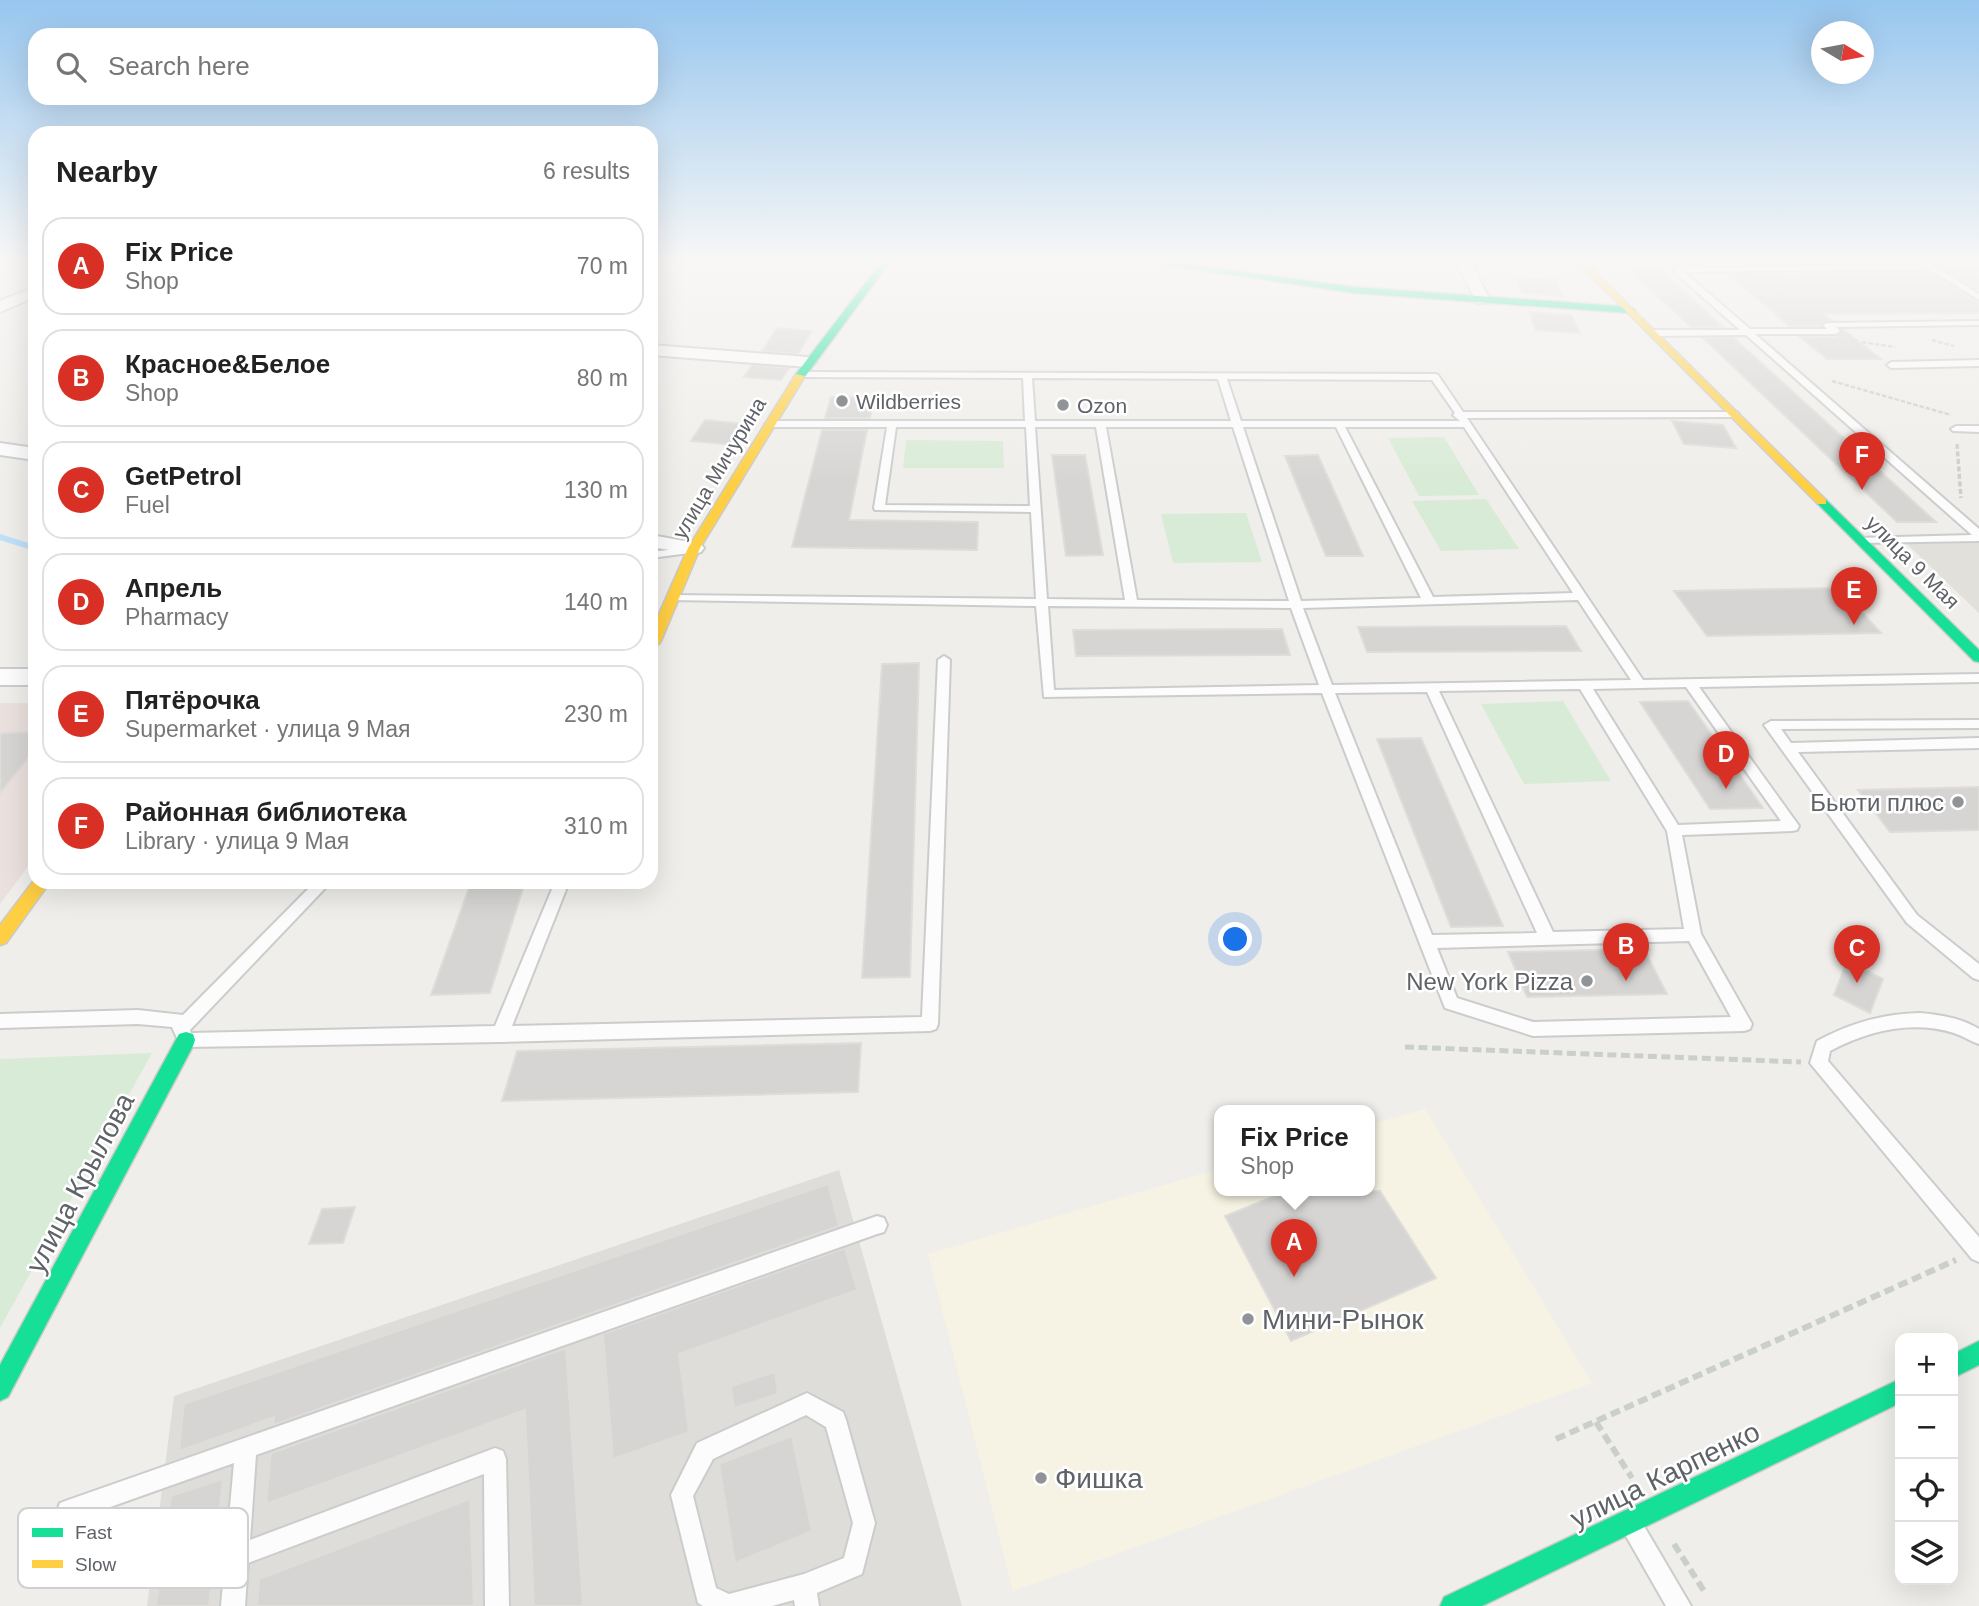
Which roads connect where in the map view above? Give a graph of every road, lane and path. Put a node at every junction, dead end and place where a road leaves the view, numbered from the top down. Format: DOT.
graph roads {
  1 [pos="831,334"];
  2 [pos="1654,334"];
  3 [pos="1750,334"];
  4 [pos="658,351"];
  5 [pos="1979,363"];
  6 [pos="1891,365"];
  7 [pos="804,369"];
  8 [pos="1027,377"];
  9 [pos="1222,378"];
  10 [pos="1829,380"];
  11 [pos="1734,414"];
  12 [pos="1956,416"];
  13 [pos="1461,419"];
  14 [pos="770,424"];
  15 [pos="892,425"];
  16 [pos="1030,426"];
  17 [pos="1101,426"];
  18 [pos="1237,426"];
  19 [pos="1340,426"];
  20 [pos="1956,429"];
  21 [pos="1979,429"];
  22 [pos="0,449"];
  23 [pos="28,453"];
  24 [pos="1036,509"];
  25 [pos="1963,521"];
  26 [pos="1979,536"];
  27 [pos="1861,540"];
  28 [pos="658,542"];
  29 [pos="694,549"];
  30 [pos="658,554"];
  31 [pos="1581,596"];
  32 [pos="673,598"];
  33 [pos="1429,601"];
  34 [pos="1044,603"];
  35 [pos="1132,604"];
  36 [pos="1296,605"];
  37 [pos="658,616"];
  38 [pos="1979,657"];
  39 [pos="944,660"];
  40 [pos="0,677"];
  41 [pos="28,677"];
  42 [pos="1979,678"];
  43 [pos="1690,683"];
  44 [pos="1640,684"];
  45 [pos="1584,685"];
  46 [pos="1431,687"];
  47 [pos="1327,689"];
  48 [pos="1979,724"];
  49 [pos="1979,743"];
  50 [pos="1789,748"];
  51 [pos="1674,830"];
  52 [pos="37,889"];
  53 [pos="318,889"];
  54 [pos="559,889"];
  55 [pos="1693,935"];
  56 [pos="0,938"];
  57 [pos="1548,939"];
  58 [pos="1427,942"];
  59 [pos="1979,973"];
  60 [pos="0,1021"];
  61 [pos="184,1034"];
  62 [pos="500,1035"];
  63 [pos="1979,1037"];
  64 [pos="1405,1047"];
  65 [pos="1819,1063"];
  66 [pos="877,1225"];
  67 [pos="1978,1251"];
  68 [pos="1979,1353"];
  69 [pos="1958,1364"];
  70 [pos="0,1389"];
  71 [pos="1895,1393"];
  72 [pos="1556,1439"];
  73 [pos="246,1448"];
  74 [pos="76,1508"];
  75 [pos="241,1508"];
  76 [pos="1629,1522"];
  77 [pos="248,1552"];
  78 [pos="234,1588"];
  79 [pos="805,1596"];
  80 [pos="233,1606"];
  81 [pos="497,1606"];
  82 [pos="1453,1606"];
  83 [pos="1679,1606"];
  1 -- 7 [label="street, улица Мичурина"];
  2 -- 11 [label="street, улица 9 Мая"];
  3 -- 25 [label="lane"];
  4 -- 7 [label="street"];
  5 -- 6 [label="lane"];
  7 -- 8 [label="lane"];
  7 -- 14 [label="street, улица Мичурина"];
  8 -- 9 [label="lane"];
  8 -- 16 [label="lane"];
  9 -- 13 [label="lane"];
  9 -- 18 [label="lane"];
  10 -- 12 [label="path"];
  11 -- 13 [label="lane"];
  11 -- 27 [label="street, улица 9 Мая"];
  13 -- 19 [label="lane"];
  13 -- 31 [label="lane"];
  14 -- 15 [label="lane"];
  14 -- 29 [label="street, улица Мичурина"];
  15 -- 16 [label="lane"];
  15 -- 24 [label="lane"];
  16 -- 17 [label="lane"];
  16 -- 24 [label="lane"];
  17 -- 18 [label="lane"];
  17 -- 35 [label="lane"];
  18 -- 19 [label="lane"];
  18 -- 36 [label="lane"];
  19 -- 33 [label="lane"];
  20 -- 21 [label="lane"];
  20 -- 25 [label="path"];
  22 -- 23 [label="street"];
  24 -- 34 [label="lane"];
  25 -- 26 [label="lane"];
  26 -- 27 [label="lane"];
  27 -- 38 [label="street, улица 9 Мая"];
  28 -- 29 [label="street"];
  29 -- 30 [label="lane"];
  29 -- 32 [label="street, улица Мичурина"];
  31 -- 33 [label="lane"];
  31 -- 44 [label="lane"];
  32 -- 34 [label="lane"];
  32 -- 37 [label="street, улица Мичурина"];
  33 -- 36 [label="lane"];
  34 -- 35 [label="lane"];
  34 -- 47 [label="lane"];
  35 -- 36 [label="lane"];
  36 -- 47 [label="lane"];
  39 -- 62 [label="lane"];
  40 -- 41 [label="street"];
  42 -- 43 [label="lane"];
  43 -- 44 [label="lane"];
  43 -- 51 [label="lane"];
  44 -- 45 [label="lane"];
  45 -- 46 [label="lane"];
  45 -- 51 [label="lane"];
  46 -- 47 [label="lane"];
  46 -- 57 [label="lane"];
  47 -- 58 [label="lane"];
  48 -- 50 [label="lane"];
  49 -- 50 [label="lane"];
  50 -- 59 [label="lane"];
  51 -- 55 [label="lane"];
  52 -- 56 [label="street"];
  53 -- 61 [label="lane"];
  54 -- 62 [label="lane"];
  55 -- 57 [label="lane"];
  55 -- 58 [label="lane"];
  57 -- 58 [label="lane"];
  60 -- 61 [label="lane"];
  61 -- 62 [label="lane"];
  61 -- 70 [label="street, улица Крылова"];
  63 -- 65 [label="lane"];
  64 -- 65 [label="path"];
  65 -- 67 [label="lane"];
  66 -- 73 [label="lane"];
  67 -- 72 [label="path"];
  68 -- 69 [label="street"];
  71 -- 76 [label="street, улица Карпенко"];
  73 -- 74 [label="lane"];
  73 -- 75 [label="lane"];
  76 -- 82 [label="street, улица Карпенко"];
  76 -- 83 [label="lane"];
  77 -- 81 [label="lane"];
  78 -- 80 [label="lane"];
  79 -- 79 [label="lane"];
}
